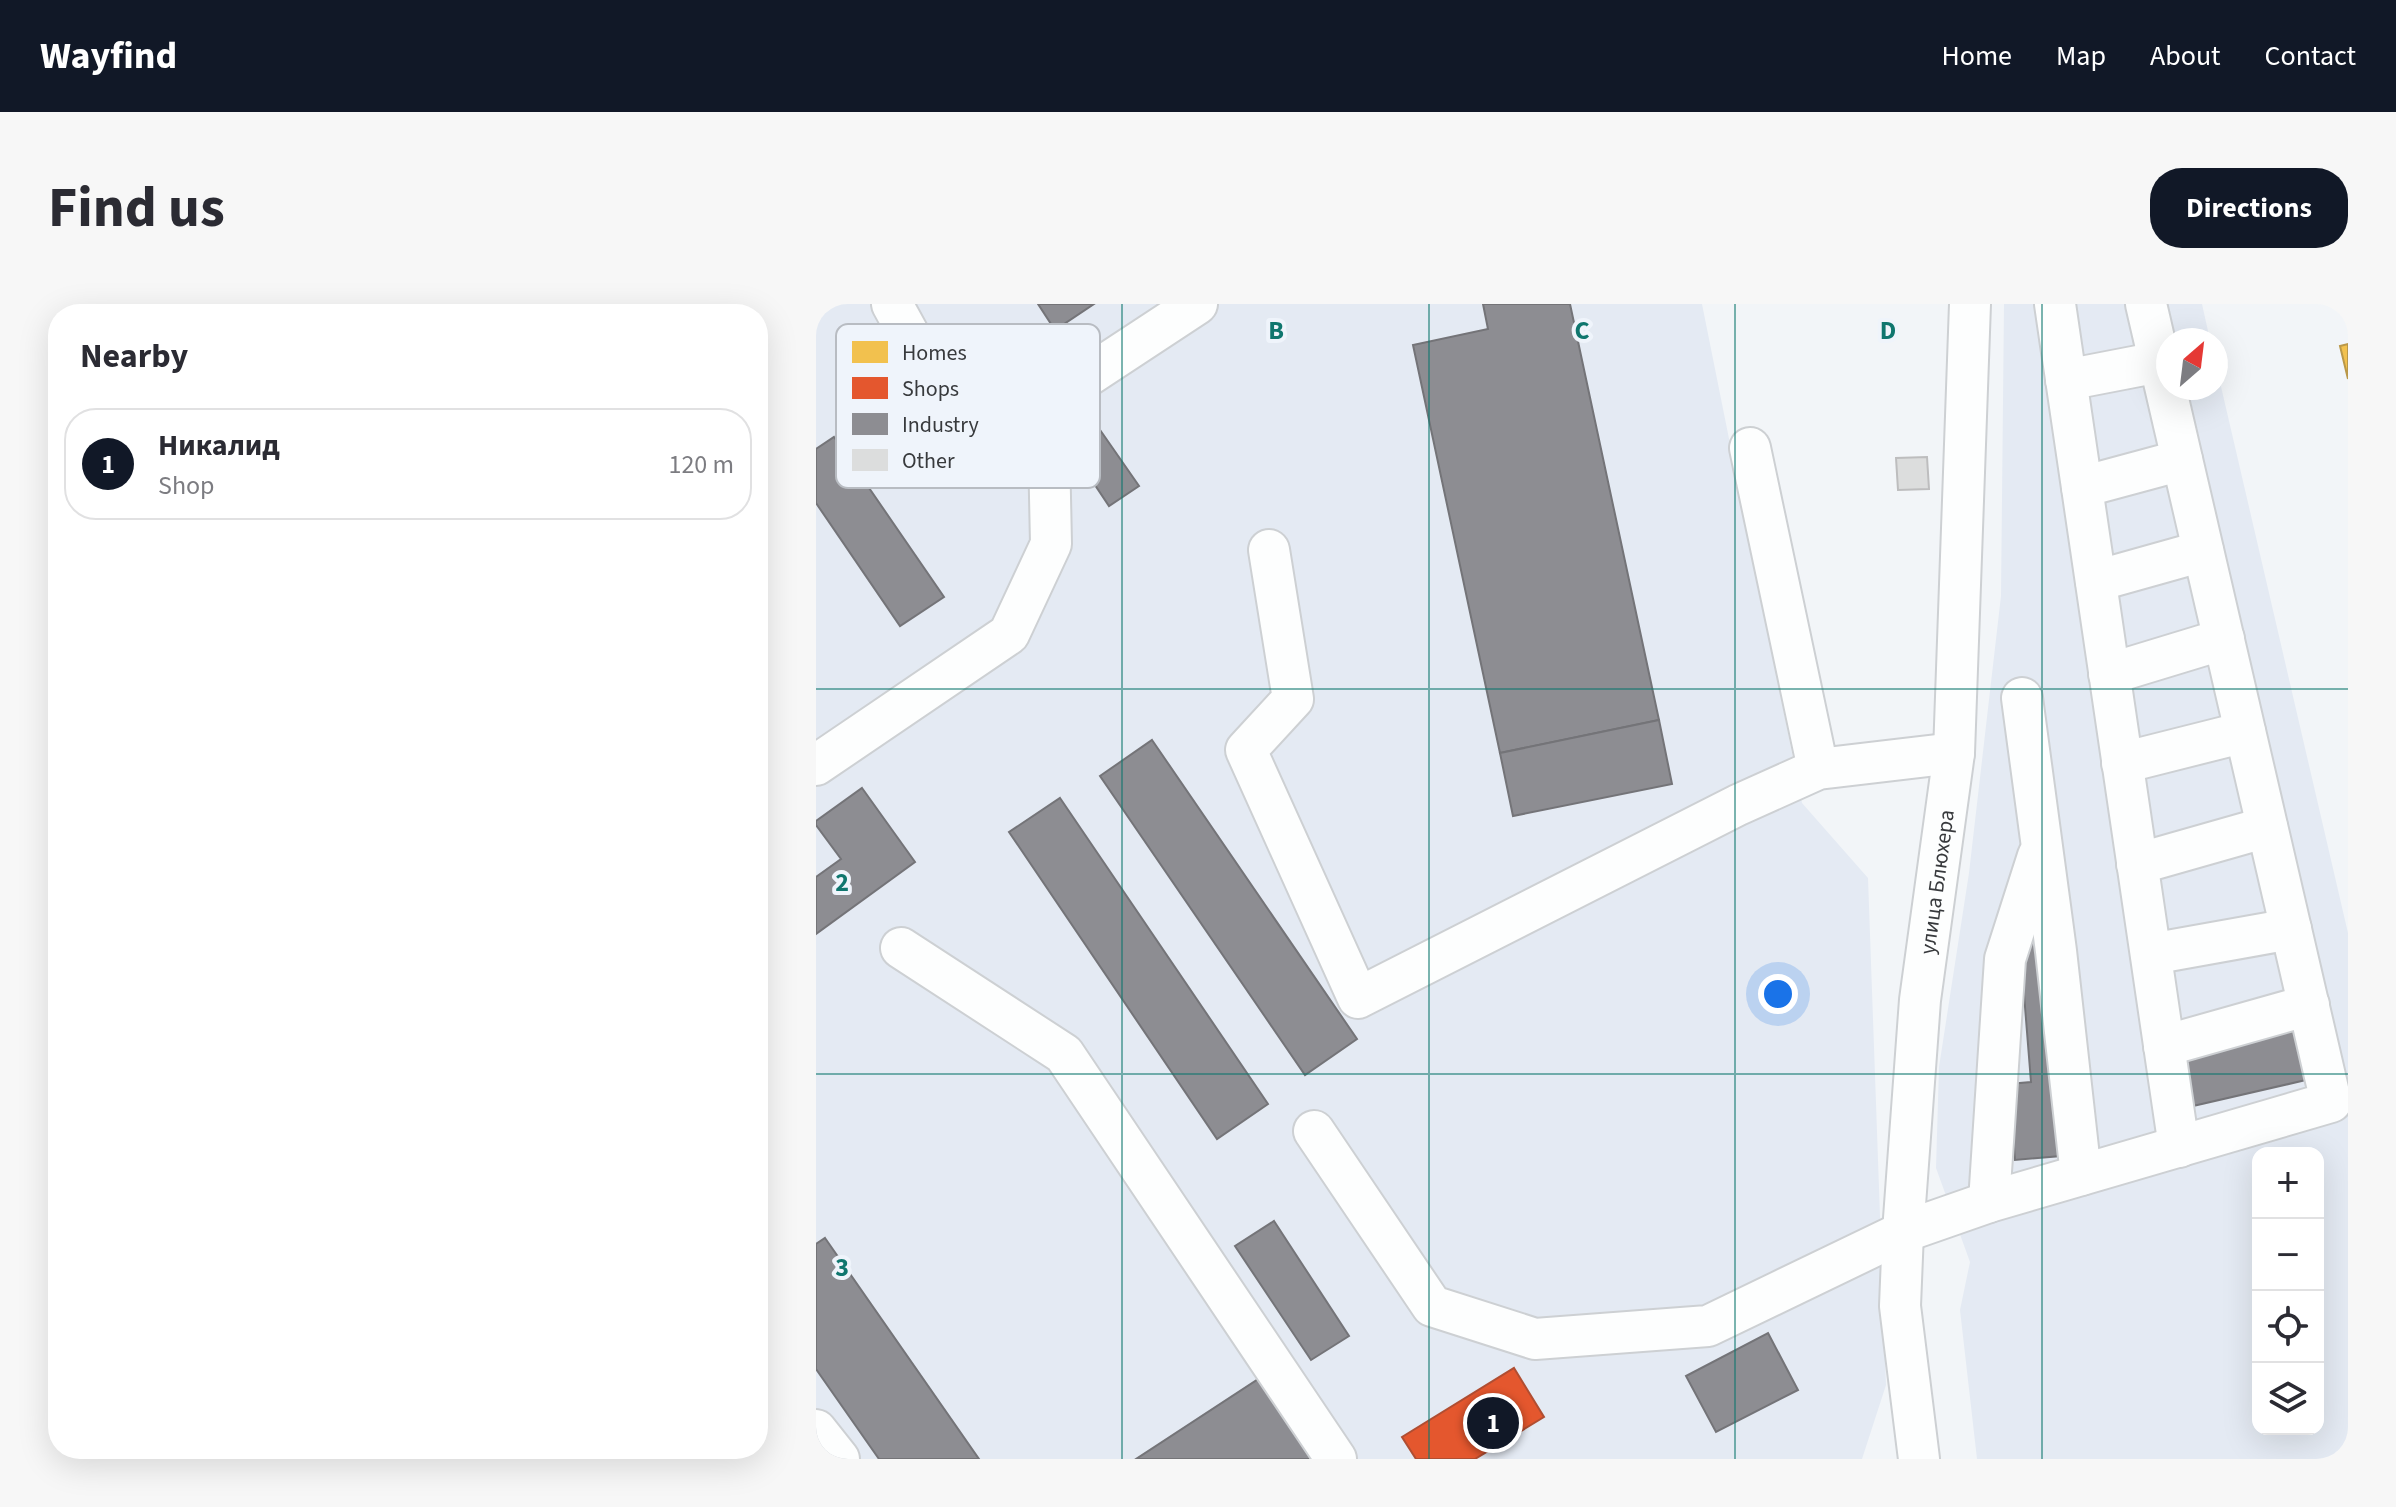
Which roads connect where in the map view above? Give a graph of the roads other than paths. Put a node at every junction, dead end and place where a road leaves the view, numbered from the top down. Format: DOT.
graph roads {
  1 [pos="892,304"];
  2 [pos="1197,304"];
  3 [pos="1970,304"];
  4 [pos="2055,304"];
  5 [pos="2146,304"];
  6 [pos="903,324"];
  7 [pos="2156,349"];
  8 [pos="2156,363"];
  9 [pos="1100,368"];
  10 [pos="2066,380"];
  11 [pos="2168,400"];
  12 [pos="1750,448"];
  13 [pos="2182,460"];
  14 [pos="2082,487"];
  15 [pos="1050,488"];
  16 [pos="1269,550"];
  17 [pos="2203,551"];
  18 [pos="2096,581"];
  19 [pos="2224,639"];
  20 [pos="2109,674"];
  21 [pos="2022,698"];
  22 [pos="2245,732"];
  23 [pos="1954,753"];
  24 [pos="2122,763"];
  25 [pos="816,765"];
  26 [pos="1818,769"];
  27 [pos="2267,827"];
  28 [pos="2041,848"];
  29 [pos="2137,864"];
  30 [pos="2291,929"];
  31 [pos="901,948"];
  32 [pos="2151,954"];
  33 [pos="2309,1005"];
  34 [pos="2164,1046"];
  35 [pos="1314,1131"];
  36 [pos="2179,1147"];
  37 [pos="2081,1175"];
  38 [pos="1989,1202"];
  39 [pos="1903,1232"];
  40 [pos="816,1430"];
  41 [pos="839,1459"];
  42 [pos="1336,1459"];
  43 [pos="1919,1459"];
  1 -- 6 [label="street"];
  2 -- 9 [label="street"];
  3 -- 23 [label="street, улица Блюхера"];
  4 -- 10 [label="street"];
  5 -- 7 [label="street"];
  8 -- 10 [label="street"];
  10 -- 14 [label="street"];
  11 -- 13 [label="street"];
  12 -- 26 [label="street"];
  13 -- 14 [label="street"];
  13 -- 17 [label="street"];
  14 -- 18 [label="street"];
  15 -- 25 [label="street"];
  16 -- 26 [label="street"];
  17 -- 18 [label="street"];
  17 -- 19 [label="street"];
  18 -- 20 [label="street"];
  19 -- 20 [label="street"];
  19 -- 22 [label="street"];
  20 -- 24 [label="street"];
  21 -- 28 [label="street"];
  22 -- 24 [label="street"];
  22 -- 27 [label="street"];
  23 -- 26 [label="street"];
  23 -- 39 [label="street, улица Блюхера"];
  24 -- 29 [label="street"];
  27 -- 29 [label="street"];
  27 -- 30 [label="street"];
  28 -- 37 [label="street"];
  28 -- 38 [label="street"];
  29 -- 32 [label="street"];
  30 -- 32 [label="street"];
  30 -- 33 [label="street"];
  31 -- 42 [label="street"];
  32 -- 34 [label="street"];
  33 -- 34 [label="street"];
  33 -- 36 [label="street"];
  34 -- 36 [label="street"];
  35 -- 39 [label="street"];
  36 -- 37 [label="street"];
  37 -- 38 [label="street"];
  38 -- 39 [label="street"];
  39 -- 43 [label="street, улица Блюхера"];
  40 -- 41 [label="street"];
}
